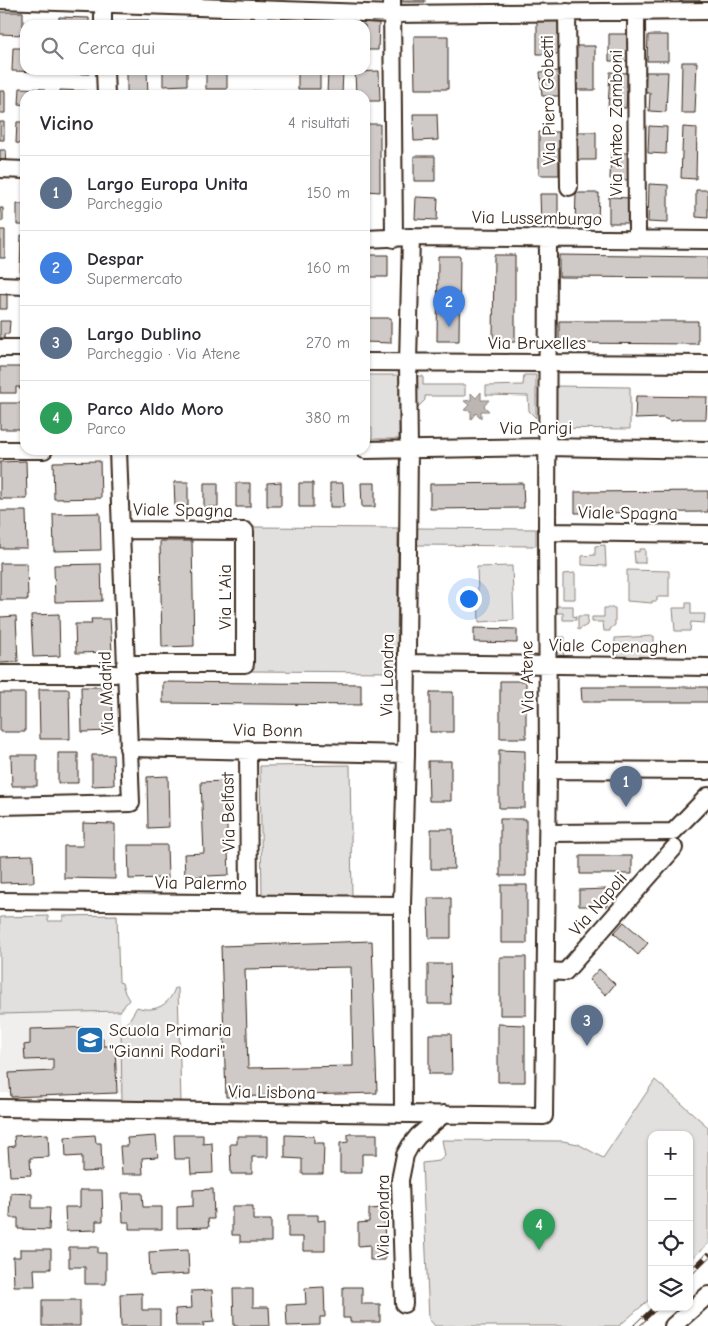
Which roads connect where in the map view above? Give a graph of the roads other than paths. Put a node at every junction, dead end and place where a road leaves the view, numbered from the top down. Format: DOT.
graph roads {
  1 [pos="0,0"];
  2 [pos="103,2"];
  3 [pos="534,6"];
  4 [pos="393,7"];
  5 [pos="708,11"];
  6 [pos="568,12"];
  7 [pos="636,12"];
  8 [pos="103,20"];
  9 [pos="105,75"];
  10 [pos="106,90"];
  11 [pos="0,169"];
  12 [pos="20,170"];
  13 [pos="569,187"];
  14 [pos="637,234"];
  15 [pos="411,237"];
  16 [pos="548,238"];
  17 [pos="370,239"];
  18 [pos="394,239"];
  19 [pos="708,240"];
  20 [pos="0,286"];
  21 [pos="20,286"];
  22 [pos="0,348"];
  23 [pos="20,348"];
  24 [pos="370,362"];
  25 [pos="408,363"];
  26 [pos="547,364"];
  27 [pos="708,364"];
  28 [pos="547,447"];
  29 [pos="0,450"];
  30 [pos="20,450"];
  31 [pos="370,450"];
  32 [pos="409,450"];
  33 [pos="708,450"];
  34 [pos="118,455"];
  35 [pos="121,530"];
  36 [pos="245,531"];
  37 [pos="547,532"];
  38 [pos="708,534"];
  39 [pos="407,663"];
  40 [pos="547,665"];
  41 [pos="708,667"];
  42 [pos="120,669"];
  43 [pos="0,674"];
  44 [pos="128,748"];
  45 [pos="248,749"];
  46 [pos="406,754"];
  47 [pos="548,770"];
  48 [pos="703,771"];
  49 [pos="707,797"];
  50 [pos="0,806"];
  51 [pos="548,833"];
  52 [pos="674,848"];
  53 [pos="0,901"];
  54 [pos="249,904"];
  55 [pos="402,905"];
  56 [pos="546,971"];
  57 [pos="0,1108"];
  58 [pos="402,1114"];
  59 [pos="444,1114"];
  60 [pos="544,1116"];
  61 [pos="708,1294"];
  62 [pos="404,1304"];
  63 [pos="673,1326"];
  1 -- 2 [label="street"];
  2 -- 4 [label="street"];
  2 -- 8 [label="street"];
  3 -- 4 [label="street"];
  3 -- 6 [label="street"];
  4 -- 18 [label="street"];
  5 -- 7 [label="street"];
  6 -- 7 [label="street"];
  6 -- 13 [label="street, Via Piero Gobetti"];
  7 -- 14 [label="street, Via Anteo Zamboni"];
  9 -- 10 [label="street"];
  11 -- 12 [label="street"];
  15 -- 16 [label="street, Via Lussemburgo"];
  15 -- 18 [label="street, Via Lussemburgo"];
  15 -- 25 [label="street, Via Londra"];
  16 -- 19 [label="street, Via Lussemburgo"];
  16 -- 26 [label="street, Via Atene"];
  17 -- 18 [label="street, Via Lussemburgo"];
  20 -- 21 [label="street"];
  22 -- 23 [label="street"];
  24 -- 25 [label="street, Via Bruxelles"];
  25 -- 26 [label="street, Via Bruxelles"];
  25 -- 32 [label="street, Via Londra"];
  26 -- 27 [label="street, Via Bruxelles"];
  26 -- 28 [label="street, Via Atene"];
  28 -- 32 [label="street, Via Parigi"];
  28 -- 33 [label="street, Via Parigi"];
  28 -- 37 [label="street, Via Atene"];
  29 -- 30 [label="street"];
  31 -- 32 [label="street, Via Parigi"];
  32 -- 39 [label="street, Via Londra"];
  34 -- 35 [label="street, Via Madrid"];
  35 -- 36 [label="street, Viale Spagna"];
  35 -- 42 [label="street, Via Madrid"];
  36 -- 42 [label="street, Via L'Aia"];
  37 -- 38 [label="street, Viale Spagna"];
  37 -- 40 [label="street, Via Atene"];
  39 -- 40 [label="street, Viale Copenaghen"];
  39 -- 46 [label="street, Via Londra"];
  40 -- 41 [label="street, Viale Copenaghen"];
  40 -- 47 [label="street, Via Atene"];
  42 -- 43 [label="street"];
  42 -- 44 [label="street, Via Madrid"];
  44 -- 45 [label="street, Via Bonn"];
  44 -- 50 [label="street, Via Madrid"];
  45 -- 46 [label="street, Via Bonn"];
  45 -- 54 [label="street, Via Belfast"];
  46 -- 55 [label="street, Via Londra"];
  47 -- 48 [label="street"];
  47 -- 51 [label="street, Via Atene"];
  48 -- 49 [label="street"];
  49 -- 51 [label="street"];
  51 -- 56 [label="street, Via Atene"];
  52 -- 56 [label="street, Via Napoli"];
  53 -- 54 [label="street, Via Palermo"];
  54 -- 55 [label="street, Via Palermo"];
  55 -- 58 [label="street, Via Londra"];
  56 -- 60 [label="street, Via Atene"];
  57 -- 58 [label="street, Via Lisbona"];
  58 -- 59 [label="street, Via Lisbona"];
  59 -- 60 [label="street, Via Lisbona"];
  59 -- 62 [label="street, Via Londra"];
  61 -- 63 [label="street"];
}
